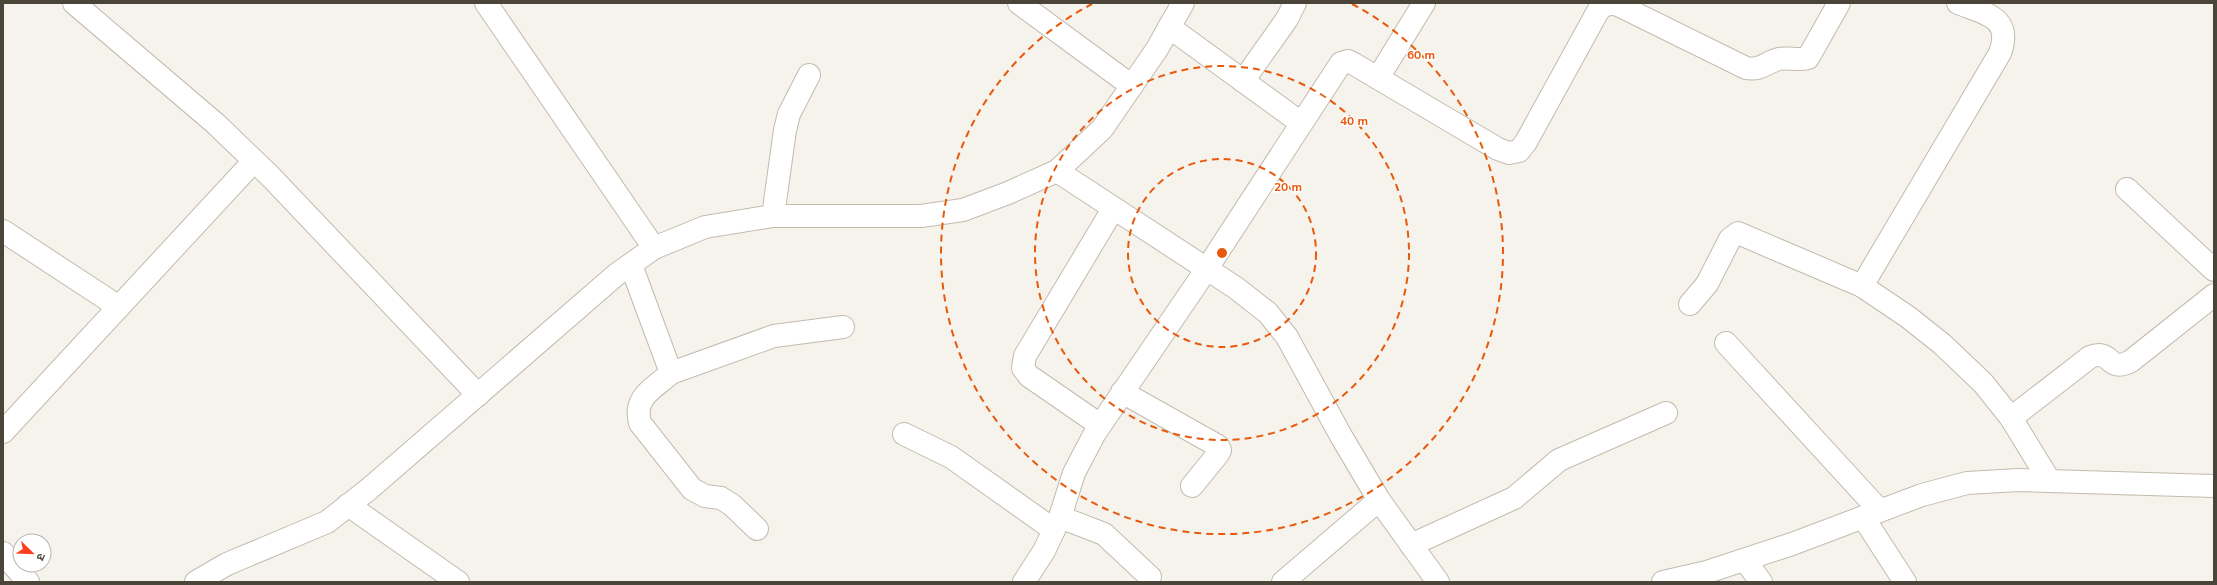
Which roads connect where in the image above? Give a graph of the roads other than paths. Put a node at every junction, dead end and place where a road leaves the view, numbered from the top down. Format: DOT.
graph roads {
  1 [pos="74,3"];
  2 [pos="486,3"];
  3 [pos="1019,3"];
  4 [pos="1183,3"];
  5 [pos="1295,3"];
  6 [pos="1424,3"];
  7 [pos="1839,3"];
  8 [pos="1958,3"];
  9 [pos="1169,27"];
  10 [pos="809,75"];
  11 [pos="1378,78"];
  12 [pos="1243,81"];
  13 [pos="1132,86"];
  14 [pos="1301,122"];
  15 [pos="254,161"];
  16 [pos="1056,171"];
  17 [pos="2127,189"];
  18 [pos="1113,208"];
  19 [pos="773,216"];
  20 [pos="3,231"];
  21 [pos="654,248"];
  22 [pos="631,265"];
  23 [pos="1206,270"];
  24 [pos="2214,270"];
  25 [pos="1862,286"];
  26 [pos="2214,295"];
  27 [pos="1690,304"];
  28 [pos="119,307"];
  29 [pos="844,327"];
  30 [pos="1726,343"];
  31 [pos="671,373"];
  32 [pos="1122,392"];
  33 [pos="478,395"];
  34 [pos="1666,412"];
  35 [pos="2011,418"];
  36 [pos="1100,425"];
  37 [pos="3,432"];
  38 [pos="904,434"];
  39 [pos="2049,480"];
  40 [pos="1192,486"];
  41 [pos="2214,486"];
  42 [pos="1379,500"];
  43 [pos="348,505"];
  44 [pos="1871,514"];
  45 [pos="1057,524"];
  46 [pos="757,530"];
  47 [pos="1411,545"];
  48 [pos="3,553"];
  49 [pos="1744,560"];
  50 [pos="1150,577"];
  51 [pos="28,582"];
  52 [pos="196,582"];
  53 [pos="458,582"];
  54 [pos="1024,582"];
  55 [pos="1283,582"];
  56 [pos="1438,582"];
  57 [pos="1663,582"];
  58 [pos="1761,582"];
  59 [pos="1905,582"];
  1 -- 15 [label="street"];
  2 -- 21 [label="street"];
  3 -- 13 [label="street"];
  4 -- 9 [label="street"];
  5 -- 12 [label="street"];
  6 -- 11 [label="street"];
  7 -- 11 [label="street"];
  8 -- 25 [label="street"];
  9 -- 12 [label="street"];
  9 -- 13 [label="street"];
  10 -- 19 [label="street"];
  11 -- 14 [label="street"];
  12 -- 14 [label="street"];
  13 -- 16 [label="street"];
  14 -- 23 [label="street"];
  15 -- 28 [label="street"];
  15 -- 33 [label="street"];
  16 -- 18 [label="street"];
  16 -- 19 [label="street"];
  17 -- 24 [label="street"];
  18 -- 23 [label="street"];
  18 -- 36 [label="street"];
  19 -- 21 [label="street"];
  20 -- 28 [label="street"];
  21 -- 22 [label="street"];
  22 -- 31 [label="street"];
  22 -- 33 [label="street"];
  23 -- 32 [label="street"];
  23 -- 42 [label="street"];
  25 -- 27 [label="street"];
  25 -- 35 [label="street"];
  26 -- 35 [label="street"];
  28 -- 37 [label="street"];
  29 -- 31 [label="street"];
  30 -- 44 [label="street"];
  31 -- 46 [label="street"];
  32 -- 36 [label="street"];
  32 -- 40 [label="street"];
  33 -- 43 [label="street"];
  34 -- 47 [label="street"];
  35 -- 39 [label="street"];
  36 -- 45 [label="street"];
  38 -- 45 [label="street"];
  39 -- 41 [label="street"];
  39 -- 44 [label="street"];
  42 -- 47 [label="street"];
  42 -- 55 [label="street"];
  43 -- 52 [label="street"];
  43 -- 53 [label="street"];
  44 -- 49 [label="street"];
  44 -- 59 [label="street"];
  45 -- 50 [label="street"];
  45 -- 54 [label="street"];
  47 -- 56 [label="street"];
  48 -- 51 [label="street"];
  49 -- 57 [label="street"];
  49 -- 58 [label="street"];
}
